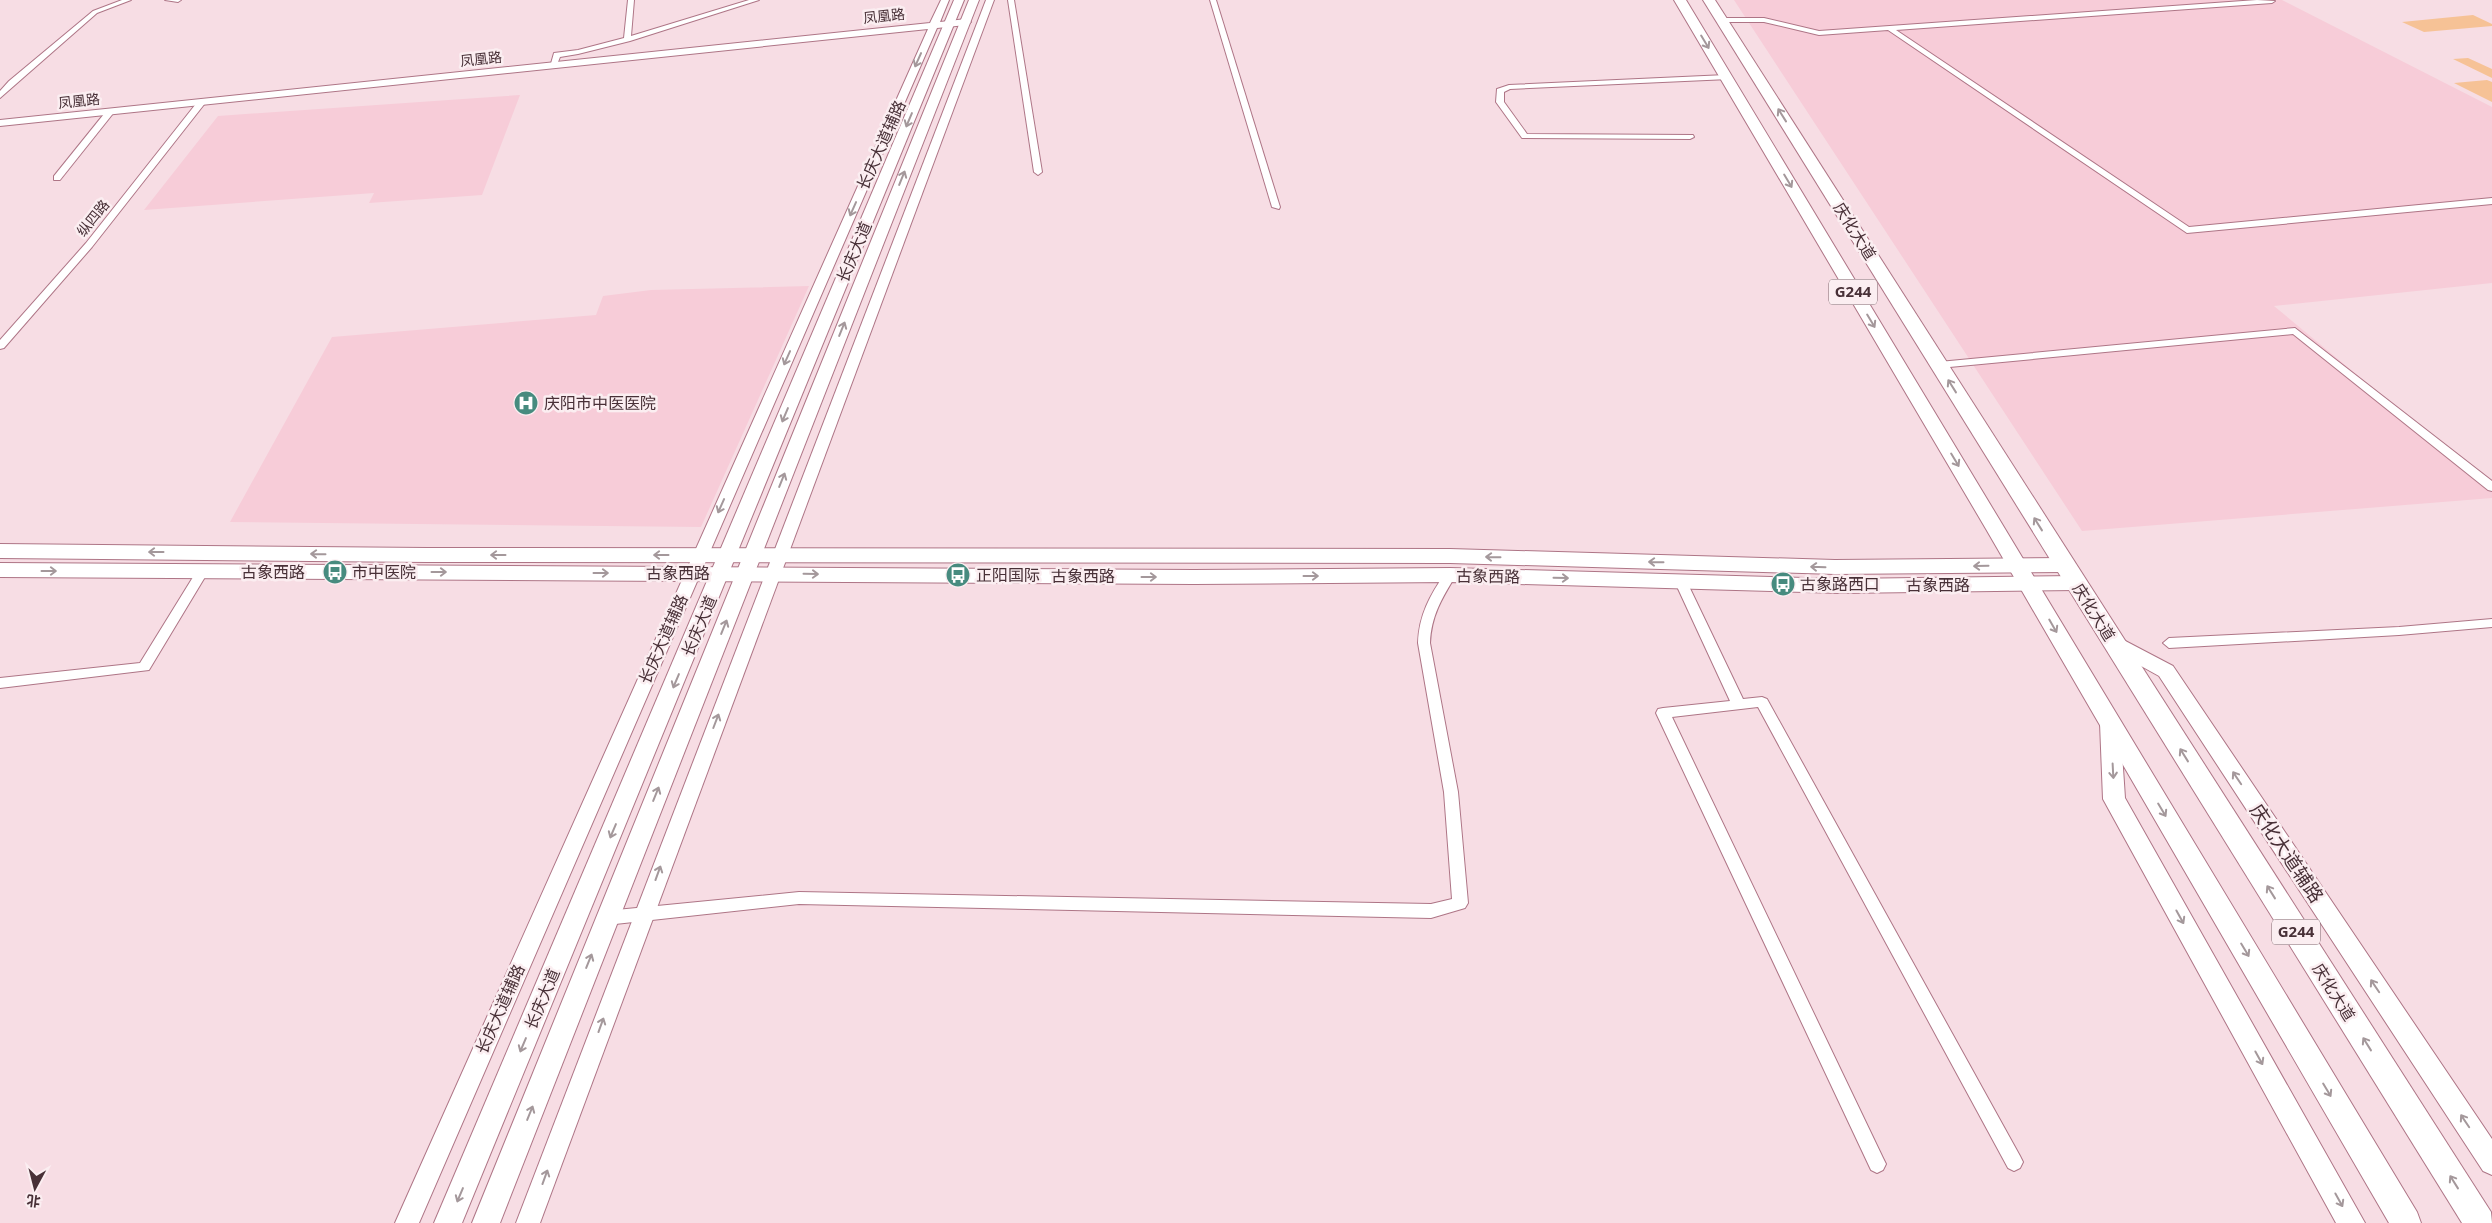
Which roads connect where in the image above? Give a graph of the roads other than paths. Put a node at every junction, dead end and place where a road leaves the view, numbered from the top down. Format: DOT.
graph roads {
  1 [pos="128,0"];
  2 [pos="168,0"];
  3 [pos="178,0"];
  4 [pos="631,0"];
  5 [pos="756,0"];
  6 [pos="945,0"];
  7 [pos="959,0"];
  8 [pos="974,0"];
  9 [pos="990,0"];
  10 [pos="1011,0"];
  11 [pos="1213,0"];
  12 [pos="1680,0"];
  13 [pos="1709,0"];
  14 [pos="2272,1"];
  15 [pos="1722,20"];
  16 [pos="965,23"];
  17 [pos="941,26"];
  18 [pos="1888,28"];
  19 [pos="627,39"];
  20 [pos="553,65"];
  21 [pos="1726,77"];
  22 [pos="0,96"];
  23 [pos="197,104"];
  24 [pos="110,113"];
  25 [pos="0,125"];
  26 [pos="1690,137"];
  27 [pos="1038,172"];
  28 [pos="58,178"];
  29 [pos="2492,201"];
  30 [pos="1276,207"];
  31 [pos="0,338"];
  32 [pos="0,346"];
  33 [pos="1939,364"];
  34 [pos="2492,487"];
  35 [pos="0,551"];
  36 [pos="696,564"];
  37 [pos="724,564"];
  38 [pos="749,564"];
  39 [pos="776,565"];
  40 [pos="2064,565"];
  41 [pos="0,570"];
  42 [pos="202,572"];
  43 [pos="2023,575"];
  44 [pos="1450,576"];
  45 [pos="1680,580"];
  46 [pos="2076,583"];
  47 [pos="2492,623"];
  48 [pos="2112,640"];
  49 [pos="2169,643"];
  50 [pos="0,683"];
  51 [pos="1739,705"];
  52 [pos="2110,723"];
  53 [pos="643,915"];
  54 [pos="606,918"];
  55 [pos="2014,1162"];
  56 [pos="2492,1162"];
  57 [pos="1877,1164"];
  58 [pos="407,1223"];
  59 [pos="448,1223"];
  60 [pos="486,1223"];
  61 [pos="528,1223"];
  62 [pos="2351,1223"];
  63 [pos="2406,1223"];
  64 [pos="2480,1223"];
  1 -- 22 [label="street"];
  2 -- 3 [label="street"];
  4 -- 19 [label="street"];
  5 -- 19 [label="street"];
  6 -- 17 [label="street, 长庆大道辅路"];
  7 -- 17 [label="main road, 长庆大道"];
  8 -- 16 [label="main road, 长庆大道"];
  9 -- 39 [label="street"];
  10 -- 27 [label="street"];
  11 -- 30 [label="street"];
  12 -- 21 [label="main road, 庆化大道 / G244, one-way"];
  13 -- 15 [label="main road, 庆化大道 / G244"];
  14 -- 18 [label="street"];
  15 -- 18 [label="street"];
  33 -- 15 [label="main road, 庆化大道 / G244, one-way"];
  16 -- 17 [label="street, 凤凰路"];
  38 -- 16 [label="main road, 长庆大道, one-way"];
  17 -- 20 [label="street, 凤凰路"];
  17 -- 23 [label="street, 凤凰路"];
  17 -- 36 [label="street, 长庆大道辅路, one-way"];
  17 -- 37 [label="main road, 长庆大道, one-way"];
  18 -- 29 [label="street"];
  19 -- 20 [label="street"];
  20 -- 23 [label="street, 凤凰路"];
  21 -- 26 [label="street"];
  21 -- 43 [label="main road, 庆化大道 / G244, one-way"];
  23 -- 24 [label="street, 凤凰路"];
  23 -- 31 [label="street, 纵四路"];
  23 -- 32 [label="street, 纵四路"];
  24 -- 25 [label="street, 凤凰路"];
  24 -- 28 [label="street"];
  33 -- 34 [label="street"];
  40 -- 33 [label="main road, 庆化大道 / G244, one-way"];
  36 -- 35 [label="main road, 古象西路, one-way"];
  36 -- 37 [label="main road, 古象西路"];
  42 -- 36 [label="main road, 古象西路, one-way"];
  36 -- 58 [label="street, 长庆大道辅路"];
  37 -- 38 [label="main road, 古象西路"];
  37 -- 59 [label="main road, 长庆大道, one-way"];
  38 -- 39 [label="main road, 古象西路"];
  54 -- 38 [label="main road, 长庆大道, one-way"];
  43 -- 39 [label="main road, 古象西路, one-way"];
  39 -- 44 [label="main road, 古象西路, one-way"];
  53 -- 39 [label="street, one-way"];
  40 -- 43 [label="main road, 古象西路"];
  40 -- 46 [label="main road, 庆化大道 / G244"];
  41 -- 42 [label="main road, 古象西路, one-way"];
  42 -- 50 [label="street"];
  43 -- 45 [label="main road, 古象西路"];
  43 -- 46 [label="main road, 古象西路"];
  43 -- 52 [label="main road, 庆化大道 / G244, one-way"];
  44 -- 45 [label="main road, 古象西路, one-way"];
  44 -- 53 [label="street"];
  45 -- 51 [label="street"];
  46 -- 48 [label="main road, 庆化大道 / G244"];
  47 -- 49 [label="street"];
  56 -- 48 [label="main road, 庆化大道辅路, one-way"];
  64 -- 48 [label="main road, 庆化大道 / G244, one-way"];
  51 -- 55 [label="street"];
  51 -- 57 [label="street"];
  52 -- 62 [label="main road, one-way"];
  52 -- 63 [label="main road, 庆化大道 / G244, one-way"];
  53 -- 54 [label="street"];
  61 -- 53 [label="street, one-way"];
  60 -- 54 [label="main road, 长庆大道, one-way"];
}
